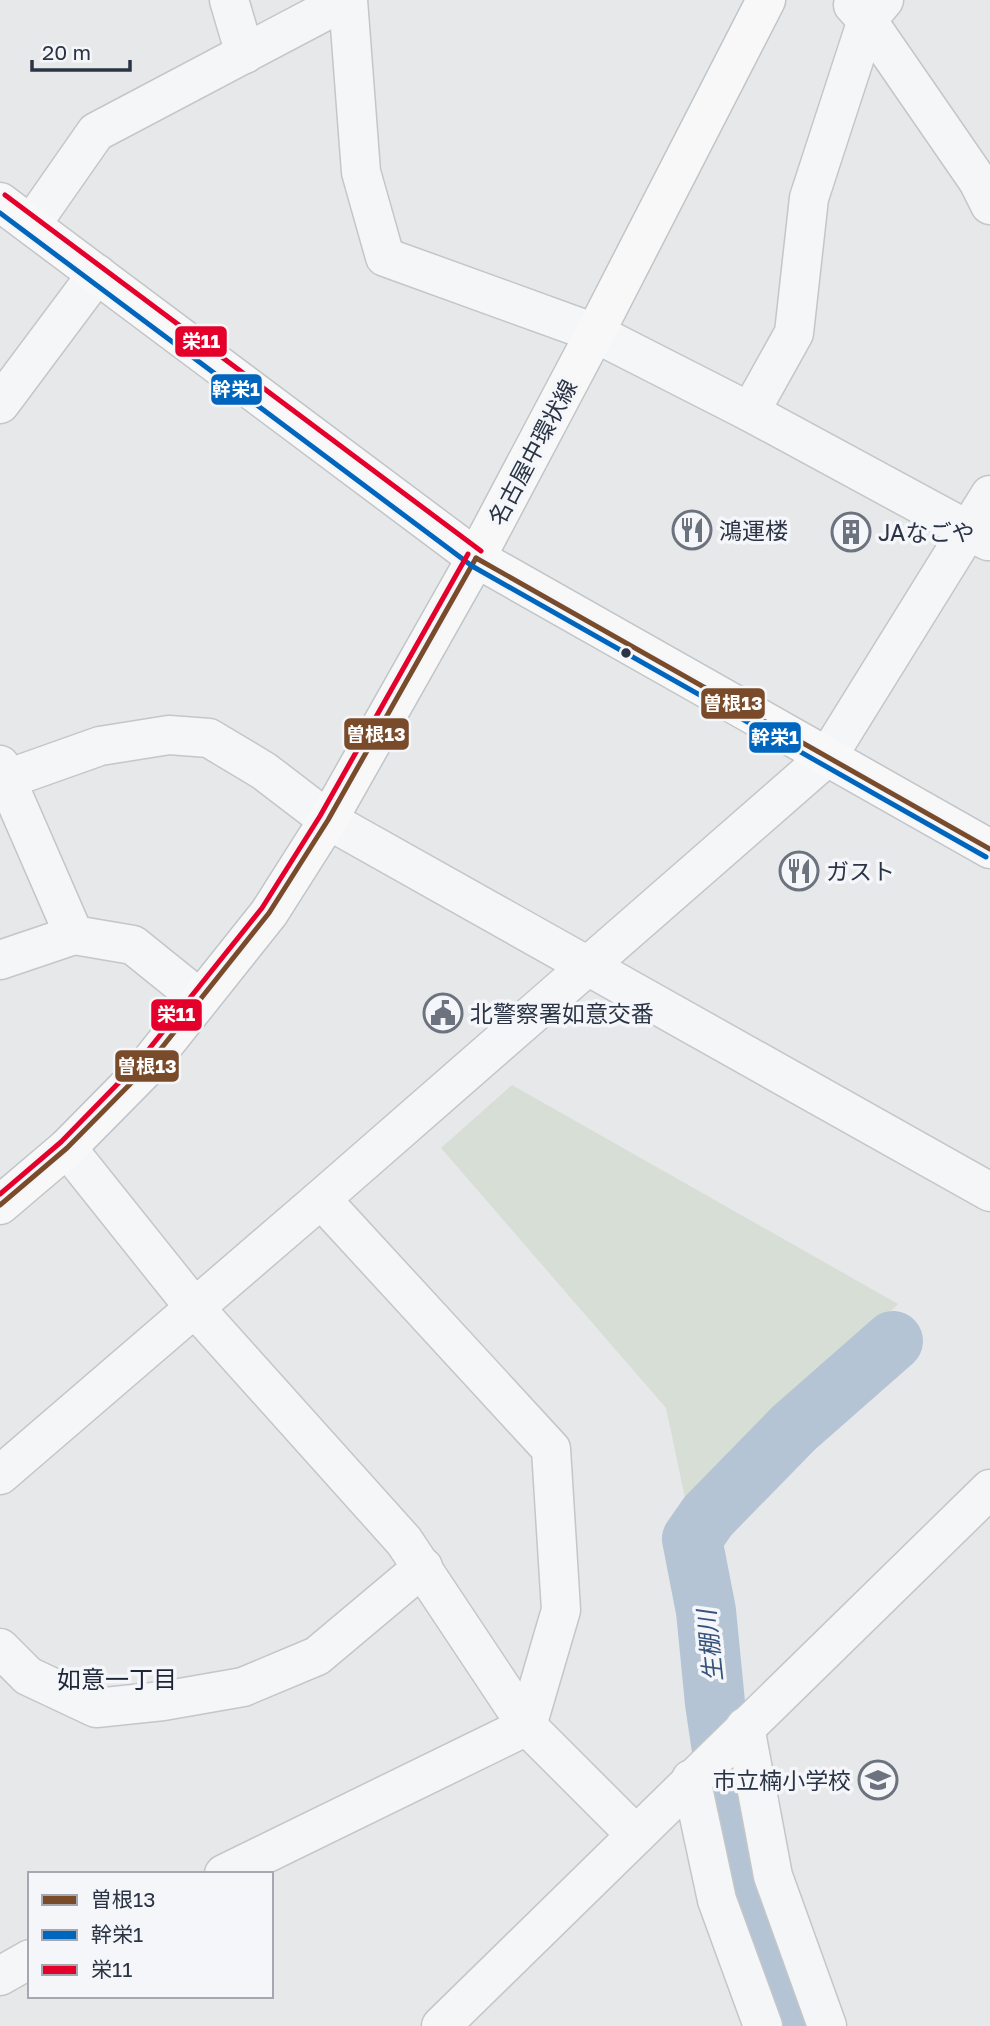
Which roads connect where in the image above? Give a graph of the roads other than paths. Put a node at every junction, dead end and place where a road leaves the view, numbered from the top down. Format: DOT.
graph roads {
  1 [pos="229,0"];
  2 [pos="347,0"];
  3 [pos="766,0"];
  4 [pos="866,7"];
  5 [pos="245,54"];
  6 [pos="0,202"];
  7 [pos="990,205"];
  8 [pos="31,225"];
  9 [pos="97,274"];
  10 [pos="595,333"];
  11 [pos="0,404"];
  12 [pos="750,412"];
  13 [pos="990,495"];
  14 [pos="979,536"];
  15 [pos="476,558"];
  16 [pos="828,757"];
  17 [pos="4,772"];
  18 [pos="328,820"];
  19 [pos="990,849"];
  20 [pos="74,935"];
  21 [pos="0,960"];
  22 [pos="589,965"];
  23 [pos="200,999"];
  24 [pos="67,1148"];
  25 [pos="990,1192"];
  26 [pos="321,1199"];
  27 [pos="0,1205"];
  28 [pos="194,1307"];
  29 [pos="0,1475"];
  30 [pos="990,1489"];
  31 [pos="423,1567"];
  32 [pos="0,1648"];
  33 [pos="527,1726"];
  34 [pos="745,1727"];
  35 [pos="691,1779"];
  36 [pos="636,1835"];
  37 [pos="228,1872"];
  38 [pos="28,1960"];
  39 [pos="0,1976"];
  40 [pos="441,2026"];
  41 [pos="763,2026"];
  42 [pos="827,2026"];
  1 -- 5 [label="street"];
  2 -- 5 [label="street"];
  2 -- 10 [label="street"];
  3 -- 10 [label="main road, 名古屋中環状線"];
  4 -- 7 [label="street"];
  4 -- 12 [label="street"];
  5 -- 8 [label="street"];
  6 -- 8 [label="main road"];
  8 -- 9 [label="main road"];
  9 -- 11 [label="street"];
  9 -- 15 [label="main road"];
  10 -- 12 [label="street"];
  10 -- 15 [label="main road, 名古屋中環状線"];
  12 -- 14 [label="street"];
  13 -- 14 [label="street"];
  14 -- 16 [label="street"];
  15 -- 16 [label="main road"];
  15 -- 18 [label="main road, 名古屋中環状線"];
  16 -- 19 [label="main road"];
  16 -- 22 [label="street"];
  17 -- 18 [label="street"];
  17 -- 20 [label="street"];
  18 -- 22 [label="street"];
  18 -- 23 [label="main road, 名古屋中環状線"];
  20 -- 21 [label="street"];
  20 -- 23 [label="street"];
  22 -- 25 [label="street"];
  22 -- 26 [label="street"];
  23 -- 24 [label="main road, 名古屋中環状線"];
  24 -- 27 [label="main road, 名古屋中環状線"];
  24 -- 28 [label="street"];
  26 -- 28 [label="street"];
  26 -- 33 [label="street"];
  28 -- 29 [label="street"];
  28 -- 31 [label="street"];
  30 -- 34 [label="street"];
  31 -- 32 [label="street"];
  31 -- 33 [label="street"];
  33 -- 36 [label="street"];
  33 -- 37 [label="street"];
  34 -- 35 [label="street"];
  34 -- 42 [label="street"];
  35 -- 36 [label="street"];
  35 -- 41 [label="street"];
  36 -- 40 [label="street"];
  38 -- 39 [label="street"];
}
